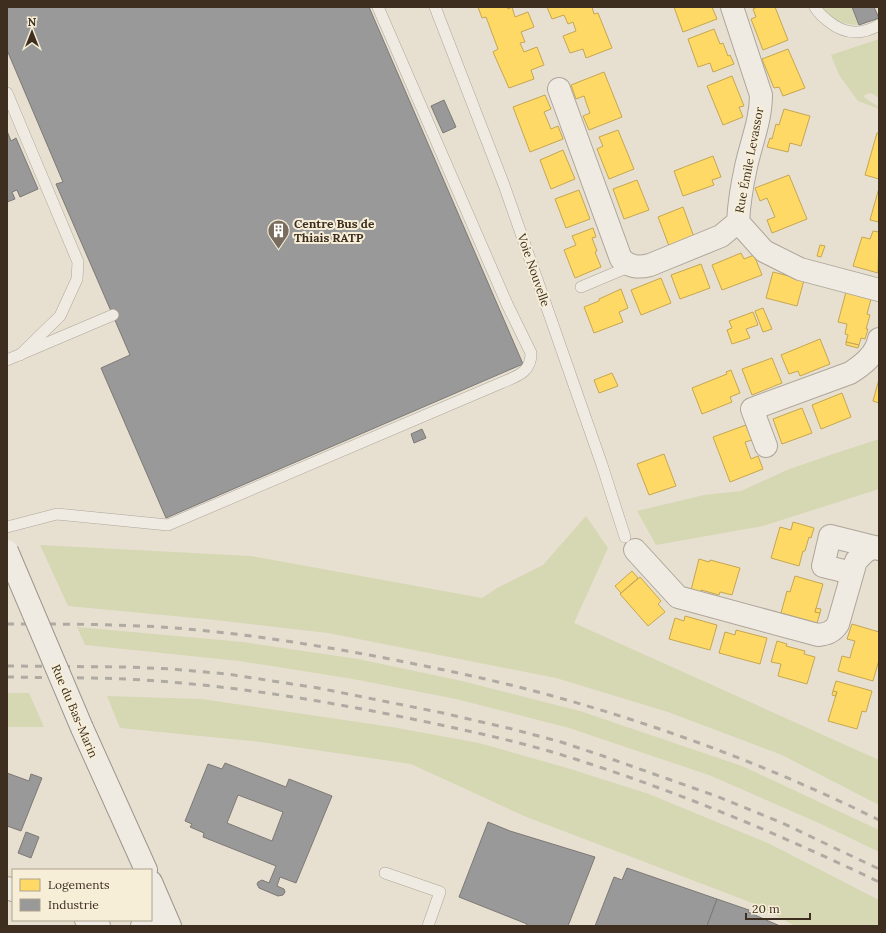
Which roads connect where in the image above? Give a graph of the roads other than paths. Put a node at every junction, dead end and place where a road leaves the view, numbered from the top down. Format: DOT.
graph roads {
  1 [pos="378,7"];
  2 [pos="435,7"];
  3 [pos="732,7"];
  4 [pos="815,7"];
  5 [pos="879,25"];
  6 [pos="559,89"];
  7 [pos="7,93"];
  8 [pos="738,222"];
  9 [pos="631,266"];
  10 [pos="581,287"];
  11 [pos="879,290"];
  12 [pos="113,315"];
  13 [pos="879,339"];
  14 [pos="20,355"];
  15 [pos="7,360"];
  16 [pos="766,446"];
  17 [pos="7,527"];
  18 [pos="630,543"];
  19 [pos="877,548"];
  20 [pos="7,551"];
  21 [pos="852,573"];
  22 [pos="146,869"];
  23 [pos="385,873"];
  24 [pos="152,884"];
  25 [pos="88,921"];
  26 [pos="168,922"];
  27 [pos="98,926"];
  28 [pos="142,926"];
  29 [pos="428,926"];
  1 -- 17 [label="lane"];
  2 -- 18 [label="lane, Voie Nouvelle"];
  3 -- 8 [label="street, Rue Émile Levassor"];
  4 -- 5 [label="lane"];
  6 -- 9 [label="street"];
  7 -- 14 [label="lane"];
  8 -- 9 [label="street, Rue Émile Levassor"];
  8 -- 11 [label="street"];
  9 -- 10 [label="lane"];
  12 -- 14 [label="lane"];
  13 -- 16 [label="street"];
  14 -- 15 [label="lane"];
  18 -- 21 [label="street"];
  19 -- 21 [label="street"];
  19 -- 21 [label="street"];
  20 -- 22 [label="street, Rue du Bas-Marin, bridge"];
  23 -- 29 [label="lane"];
  24 -- 26 [label="street"];
  25 -- 27 [label="street"];
  26 -- 28 [label="street"];
}
